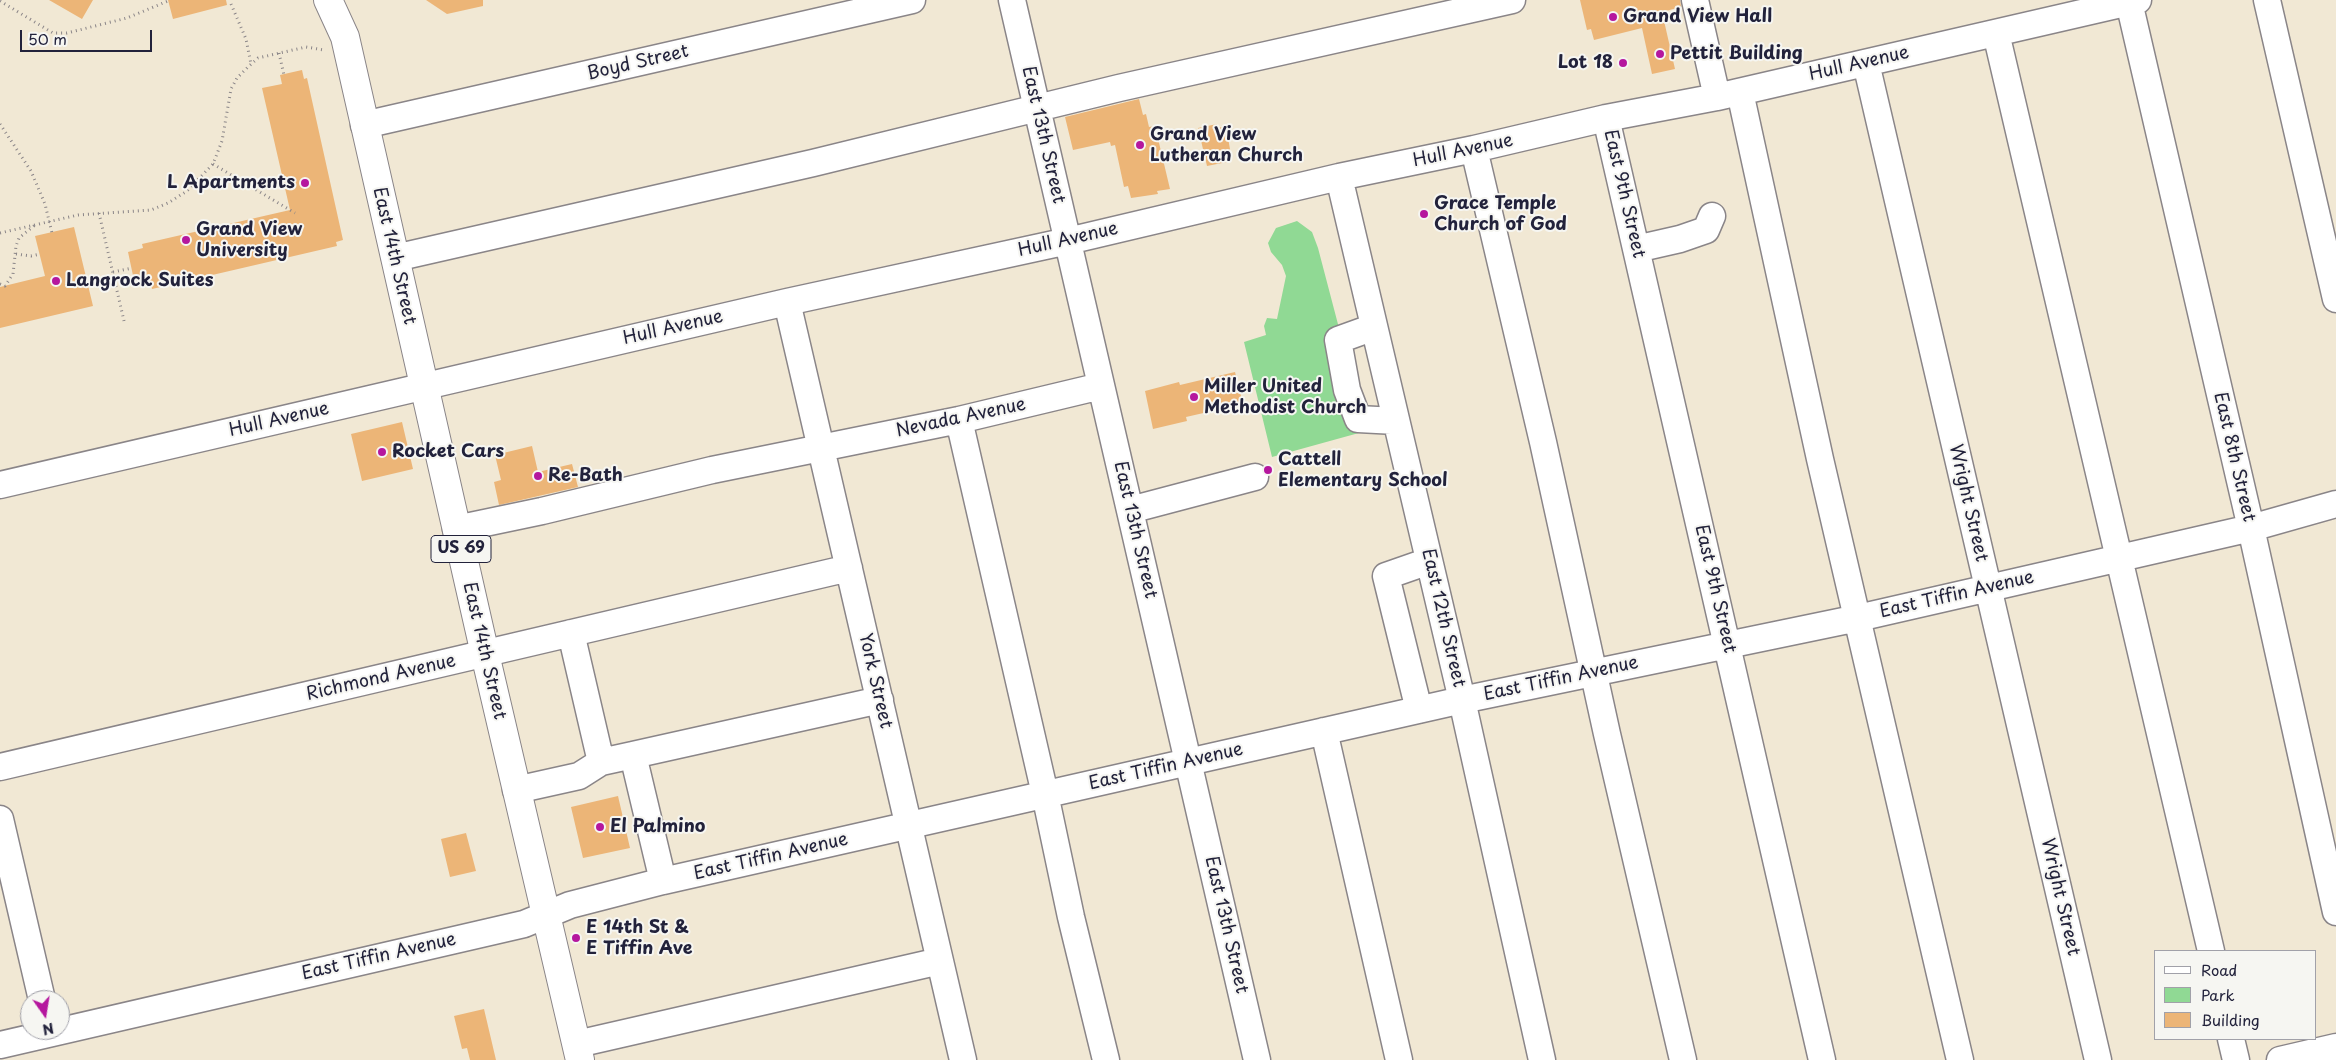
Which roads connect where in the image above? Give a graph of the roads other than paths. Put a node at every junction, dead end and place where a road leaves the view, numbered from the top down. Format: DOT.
graph roads {
  1 [pos="328,0"];
  2 [pos="346,0"];
  3 [pos="912,0"];
  4 [pos="1012,0"];
  5 [pos="1512,0"];
  6 [pos="1695,0"];
  7 [pos="2267,0"];
  8 [pos="2133,1"];
  9 [pos="1996,33"];
  10 [pos="335,43"];
  11 [pos="1866,63"];
  12 [pos="1728,95"];
  13 [pos="1037,107"];
  14 [pos="1606,118"];
  15 [pos="364,125"];
  16 [pos="1474,149"];
  17 [pos="1339,177"];
  18 [pos="1712,216"];
  19 [pos="1068,241"];
  20 [pos="1636,248"];
  21 [pos="394,258"];
  22 [pos="2336,299"];
  23 [pos="787,302"];
  24 [pos="1374,327"];
  25 [pos="424,386"];
  26 [pos="1101,386"];
  27 [pos="959,420"];
  28 [pos="1396,421"];
  29 [pos="821,446"];
  30 [pos="1255,477"];
  31 [pos="0,485"];
  32 [pos="2336,504"];
  33 [pos="1130,510"];
  34 [pos="2251,528"];
  35 [pos="456,529"];
  36 [pos="2119,558"];
  37 [pos="1429,561"];
  38 [pos="849,568"];
  39 [pos="1988,587"];
  40 [pos="1858,618"];
  41 [pos="571,633"];
  42 [pos="1728,644"];
  43 [pos="484,654"];
  44 [pos="1595,672"];
  45 [pos="880,700"];
  46 [pos="1462,700"];
  47 [pos="1418,710"];
  48 [pos="1324,731"];
  49 [pos="633,755"];
  50 [pos="601,762"];
  51 [pos="1188,762"];
  52 [pos="0,767"];
  53 [pos="516,790"];
  54 [pos="1045,794"];
  55 [pos="0,819"];
  56 [pos="909,825"];
  57 [pos="663,881"];
  58 [pos="2336,912"];
  59 [pos="548,914"];
  60 [pos="2211,950"];
  61 [pos="940,961"];
  62 [pos="40,990"];
  63 [pos="70,1027"];
  64 [pos="21,1040"];
  65 [pos="2231,1040"];
  66 [pos="0,1046"];
  67 [pos="2336,1047"];
  68 [pos="579,1052"];
  69 [pos="963,1060"];
  70 [pos="1106,1060"];
  71 [pos="1257,1060"];
  72 [pos="1400,1060"];
  73 [pos="1542,1060"];
  74 [pos="1683,1060"];
  75 [pos="1822,1060"];
  76 [pos="1960,1060"];
  77 [pos="2098,1060"];
  78 [pos="2236,1060"];
  79 [pos="2280,1060"];
  1 -- 10 [label="main road, East 14th Street / US 69"];
  2 -- 10 [label="main road, East 14th Street / US 69"];
  3 -- 15 [label="street, Boyd Street"];
  4 -- 13 [label="street, East 13th Street"];
  5 -- 13 [label="street"];
  6 -- 12 [label="street"];
  7 -- 22 [label="street"];
  8 -- 9 [label="street, Hull Avenue"];
  8 -- 34 [label="street, East 8th Street"];
  9 -- 11 [label="street, Hull Avenue"];
  9 -- 36 [label="street"];
  10 -- 15 [label="main road, East 14th Street / US 69"];
  11 -- 12 [label="street, Hull Avenue"];
  11 -- 39 [label="street, Wright Street"];
  12 -- 14 [label="street, Hull Avenue"];
  12 -- 40 [label="street"];
  13 -- 19 [label="street, East 13th Street"];
  13 -- 21 [label="street"];
  14 -- 16 [label="street, Hull Avenue"];
  14 -- 20 [label="street, East 9th Street"];
  15 -- 21 [label="main road, East 14th Street / US 69"];
  16 -- 17 [label="street, Hull Avenue"];
  16 -- 44 [label="street"];
  17 -- 19 [label="street, Hull Avenue"];
  17 -- 24 [label="street, East 12th Street"];
  18 -- 20 [label="street"];
  19 -- 23 [label="street, Hull Avenue"];
  19 -- 26 [label="street, East 13th Street"];
  20 -- 42 [label="street, East 9th Street"];
  21 -- 25 [label="main road, East 14th Street / US 69"];
  23 -- 25 [label="street, Hull Avenue"];
  23 -- 29 [label="street, York Street"];
  24 -- 28 [label="street, East 12th Street"];
  24 -- 28 [label="street"];
  25 -- 31 [label="street, Hull Avenue"];
  25 -- 35 [label="main road, East 14th Street / US 69"];
  26 -- 27 [label="street, Nevada Avenue"];
  26 -- 33 [label="street, East 13th Street"];
  27 -- 29 [label="street, Nevada Avenue"];
  27 -- 54 [label="street"];
  28 -- 37 [label="street, East 12th Street"];
  29 -- 35 [label="street, Nevada Avenue"];
  29 -- 38 [label="street, York Street"];
  30 -- 33 [label="street"];
  32 -- 34 [label="street, East Tiffin Avenue"];
  33 -- 51 [label="street, East 13th Street"];
  34 -- 36 [label="street, East Tiffin Avenue"];
  34 -- 58 [label="street, East 8th Street"];
  35 -- 43 [label="main road, East 14th Street / US 69"];
  36 -- 39 [label="street, East Tiffin Avenue"];
  36 -- 60 [label="street"];
  37 -- 46 [label="street, East 12th Street"];
  37 -- 47 [label="street"];
  38 -- 41 [label="street, Richmond Avenue"];
  38 -- 45 [label="street, York Street"];
  39 -- 40 [label="street, East Tiffin Avenue"];
  39 -- 77 [label="street, Wright Street"];
  40 -- 42 [label="street, East Tiffin Avenue"];
  40 -- 76 [label="street"];
  41 -- 43 [label="street, Richmond Avenue"];
  41 -- 50 [label="street"];
  42 -- 44 [label="street, East Tiffin Avenue"];
  42 -- 75 [label="street, East 9th Street"];
  43 -- 52 [label="street, Richmond Avenue"];
  43 -- 53 [label="main road, East 14th Street / US 69"];
  44 -- 46 [label="street, East Tiffin Avenue"];
  44 -- 74 [label="street"];
  45 -- 49 [label="street"];
  45 -- 56 [label="street, York Street"];
  46 -- 47 [label="street, East Tiffin Avenue"];
  46 -- 73 [label="street, East 12th Street"];
  47 -- 48 [label="street, East Tiffin Avenue"];
  48 -- 51 [label="street, East Tiffin Avenue"];
  48 -- 72 [label="street"];
  49 -- 50 [label="street"];
  49 -- 57 [label="street"];
  50 -- 53 [label="street"];
  51 -- 54 [label="street, East Tiffin Avenue"];
  51 -- 71 [label="street, East 13th Street"];
  53 -- 59 [label="main road, East 14th Street / US 69"];
  54 -- 56 [label="street, East Tiffin Avenue"];
  54 -- 70 [label="street"];
  55 -- 62 [label="street"];
  56 -- 57 [label="street, East Tiffin Avenue"];
  56 -- 61 [label="street, York Street"];
  57 -- 59 [label="street, East Tiffin Avenue"];
  59 -- 63 [label="street, East Tiffin Avenue"];
  59 -- 68 [label="main road, East 14th Street / US 69"];
  61 -- 68 [label="street"];
  61 -- 69 [label="street, York Street"];
  64 -- 66 [label="street, East Tiffin Avenue"];
  65 -- 78 [label="street"];
  67 -- 79 [label="street"];
}
